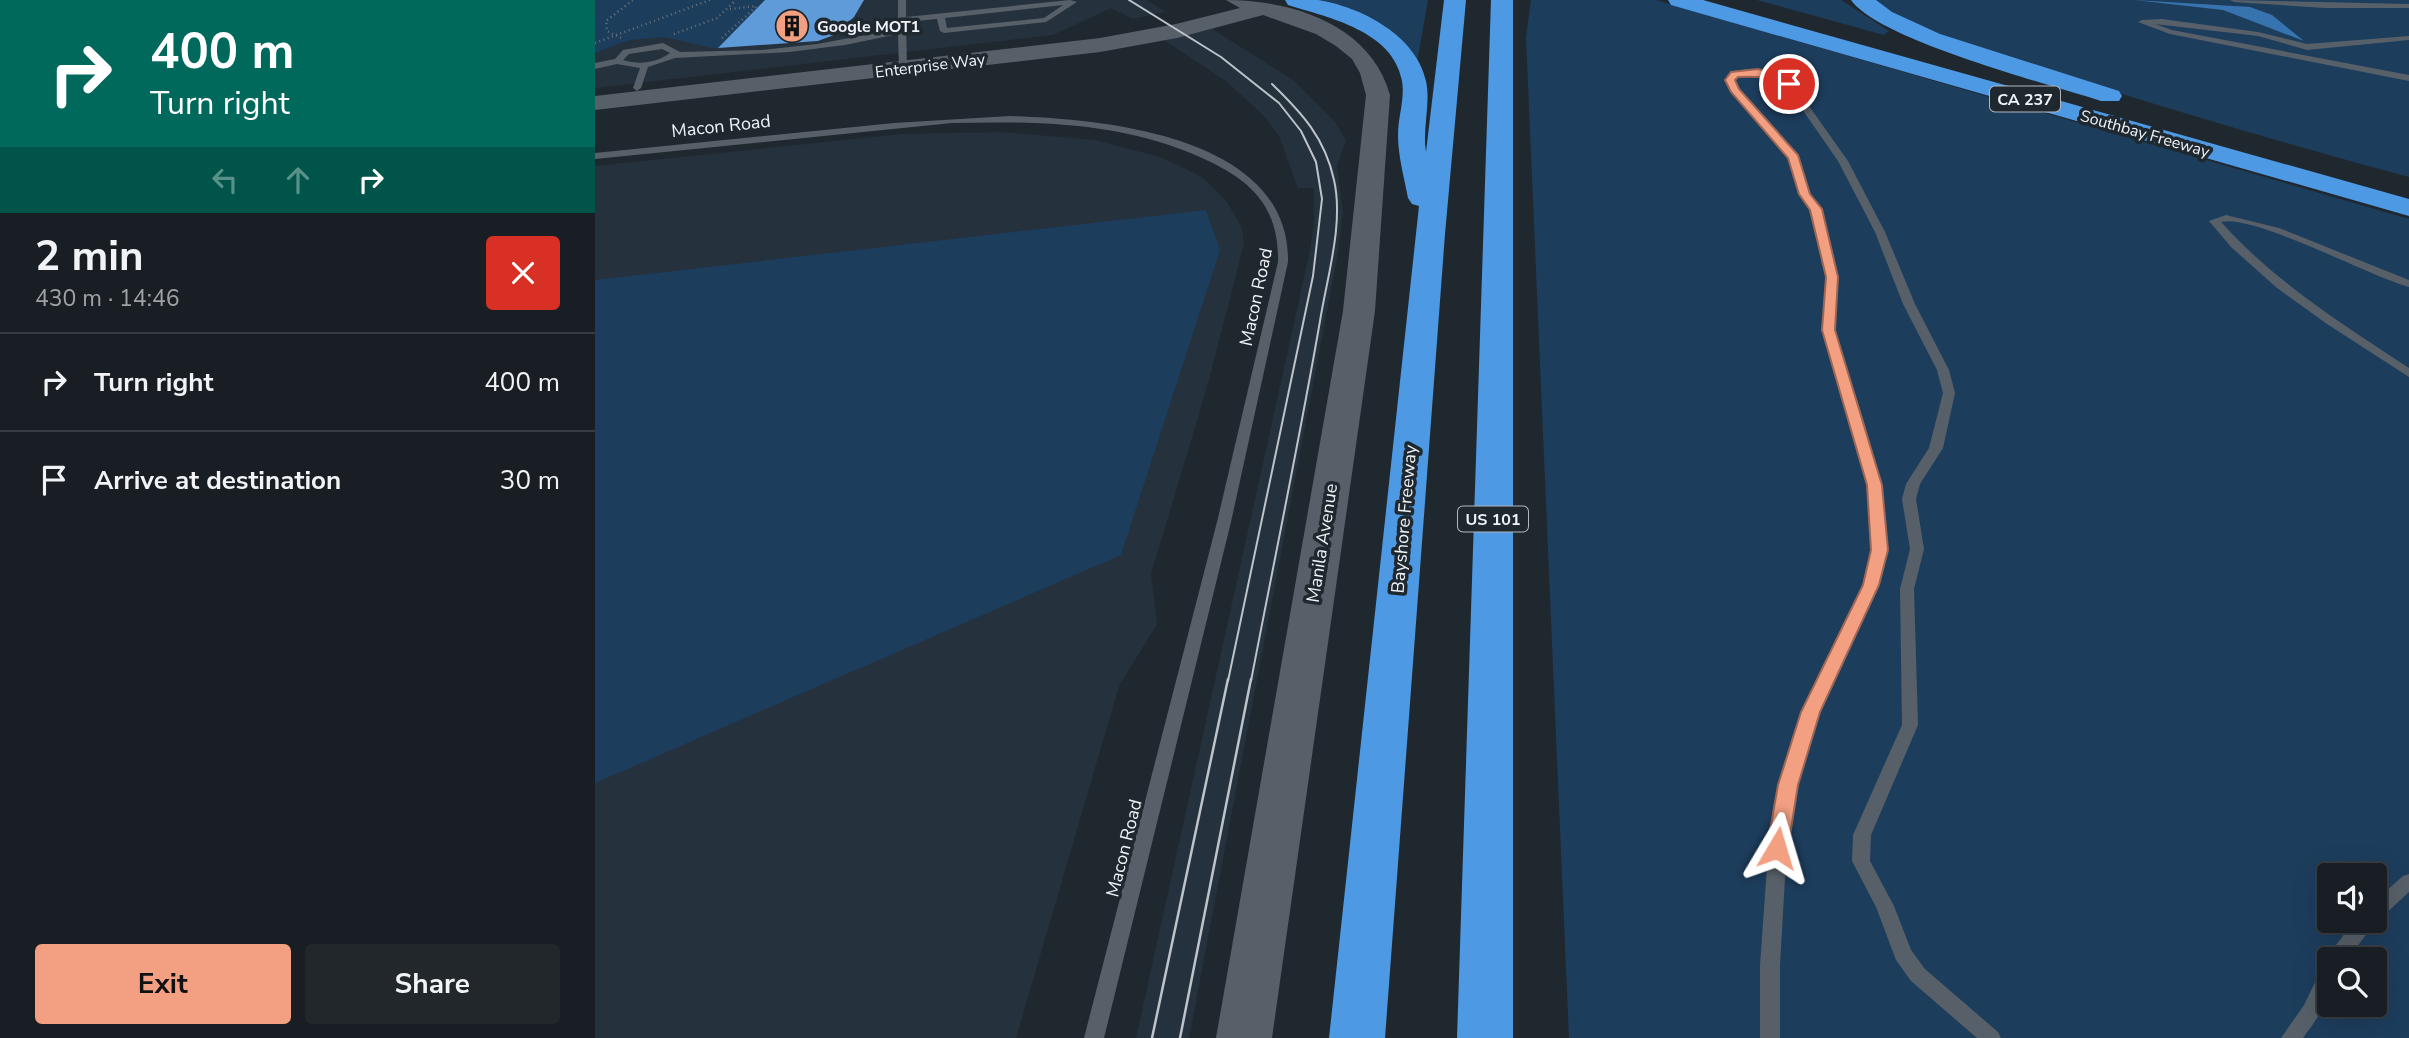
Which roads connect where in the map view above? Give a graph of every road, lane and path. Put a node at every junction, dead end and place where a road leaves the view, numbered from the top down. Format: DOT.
graph roads {
  1 [pos="633,0"];
  2 [pos="711,0"];
  3 [pos="736,0"];
  4 [pos="758,0"];
  5 [pos="902,0"];
  6 [pos="1296,0"];
  7 [pos="1455,0"];
  8 [pos="1502,0"];
  9 [pos="1679,0"];
  10 [pos="1727,0"];
  11 [pos="1861,0"];
  12 [pos="2234,0"];
  13 [pos="1249,4"];
  14 [pos="2409,6"];
  15 [pos="751,7"];
  16 [pos="1204,8"];
  17 [pos="730,9"];
  18 [pos="940,16"];
  19 [pos="902,20"];
  20 [pos="902,31"];
  21 [pos="613,36"];
  22 [pos="666,36"];
  23 [pos="621,38"];
  24 [pos="2409,38"];
  25 [pos="721,40"];
  26 [pos="595,43"];
  27 [pos="674,55"];
  28 [pos="618,61"];
  29 [pos="903,63"];
  30 [pos="645,65"];
  31 [pos="595,66"];
  32 [pos="2409,78"];
  33 [pos="637,89"];
  34 [pos="595,93"];
  35 [pos="595,103"];
  36 [pos="2132,104"];
  37 [pos="2158,112"];
  38 [pos="2281,153"];
  39 [pos="595,156"];
  40 [pos="2409,189"];
  41 [pos="2409,208"];
  42 [pos="1430,234"];
  43 [pos="2409,284"];
  44 [pos="2409,373"];
  45 [pos="2409,881"];
  46 [pos="2387,901"];
  47 [pos="2317,999"];
  48 [pos="1094,1038"];
  49 [pos="1244,1038"];
  50 [pos="1357,1038"];
  51 [pos="1485,1038"];
  52 [pos="1770,1038"];
  53 [pos="1991,1038"];
  54 [pos="2291,1038"];
  1 -- 21 [label="path"];
  2 -- 21 [label="path"];
  3 -- 17 [label="path"];
  4 -- 15 [label="path"];
  5 -- 19 [label="lane"];
  6 -- 42 [label="highway"];
  7 -- 42 [label="highway, Bayshore Freeway"];
  8 -- 51 [label="highway, US 101"];
  9 -- 41 [label="highway, Southbay Freeway / CA 237"];
  10 -- 38 [label="highway, Southbay Freeway / CA 237"];
  11 -- 36 [label="highway"];
  12 -- 14 [label="lane"];
  13 -- 16 [label="street, Enterprise Way"];
  13 -- 29 [label="street, Enterprise Way"];
  13 -- 49 [label="street, Manila Avenue"];
  15 -- 17 [label="path"];
  15 -- 25 [label="path"];
  16 -- 29 [label="street, Enterprise Way"];
  17 -- 22 [label="path"];
  18 -- 18 [label="lane"];
  18 -- 19 [label="lane"];
  19 -- 20 [label="lane"];
  20 -- 27 [label="lane"];
  20 -- 29 [label="lane"];
  21 -- 23 [label="path"];
  21 -- 26 [label="path"];
  24 -- 32 [label="lane"];
  27 -- 28 [label="lane"];
  27 -- 30 [label="lane"];
  28 -- 30 [label="lane"];
  28 -- 31 [label="lane"];
  29 -- 33 [label="street, Enterprise Way"];
  29 -- 35 [label="street, Enterprise Way"];
  30 -- 33 [label="lane"];
  33 -- 34 [label="street, Enterprise Way"];
  37 -- 38 [label="highway"];
  38 -- 40 [label="highway, Southbay Freeway / CA 237"];
  39 -- 48 [label="lane, Macon Road"];
  42 -- 50 [label="highway, Bayshore Freeway"];
  43 -- 44 [label="lane"];
  45 -- 46 [label="lane"];
  47 -- 54 [label="lane"];
  52 -- 53 [label="lane"];
}
